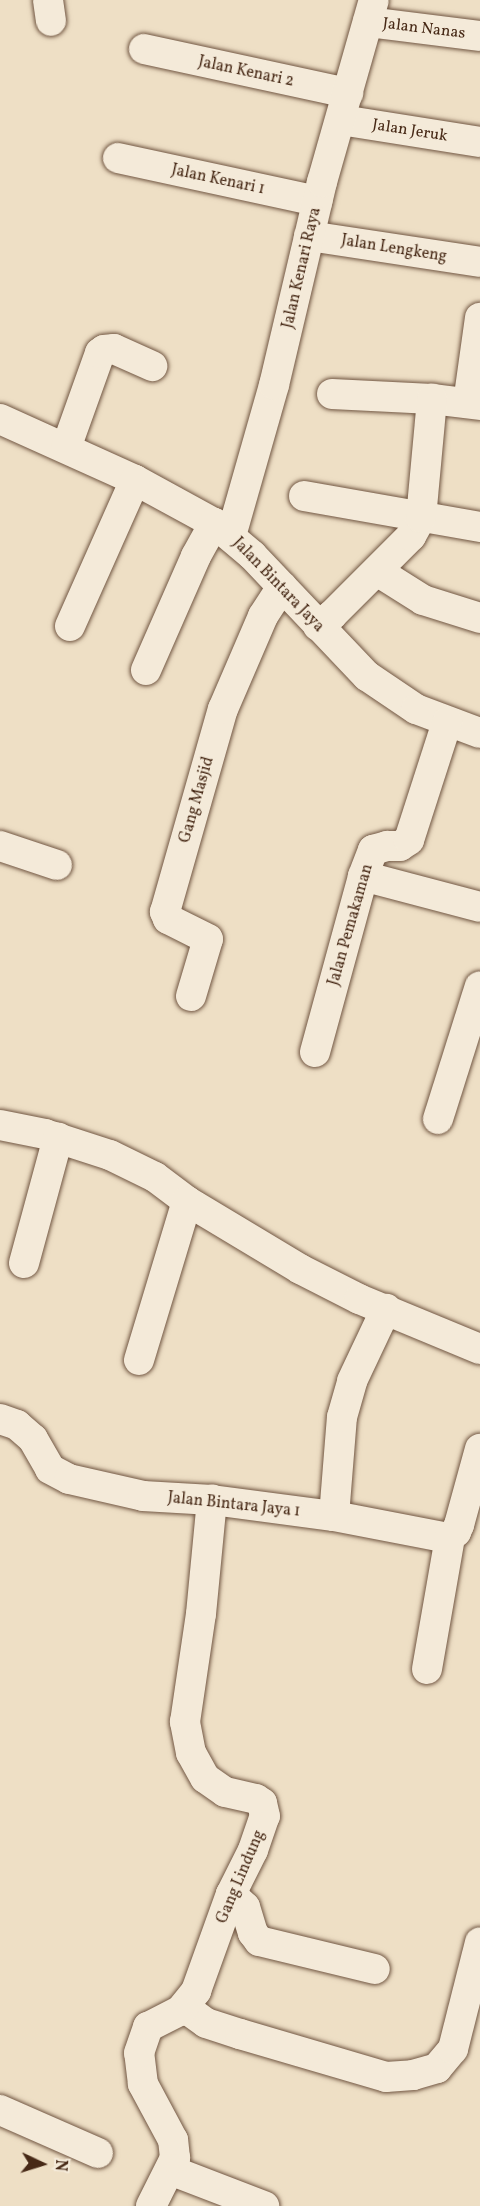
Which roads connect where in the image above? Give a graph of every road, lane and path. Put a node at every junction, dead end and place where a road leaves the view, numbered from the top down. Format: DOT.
graph roads {
  1 [pos="371,11"];
  2 [pos="480,36"];
  3 [pos="144,49"];
  4 [pos="344,107"];
  5 [pos="480,142"];
  6 [pos="118,158"];
  7 [pos="317,201"];
  8 [pos="309,236"];
  9 [pos="480,262"];
  10 [pos="480,318"];
  11 [pos="152,366"];
  12 [pos="332,394"];
  13 [pos="432,399"];
  14 [pos="474,404"];
  15 [pos="0,419"];
  16 [pos="66,448"];
  17 [pos="135,480"];
  18 [pos="304,496"];
  19 [pos="421,518"];
  20 [pos="480,527"];
  21 [pos="223,530"];
  22 [pos="377,571"];
  23 [pos="282,587"];
  24 [pos="480,618"];
  25 [pos="70,626"];
  26 [pos="318,626"];
  27 [pos="146,670"];
  28 [pos="447,722"];
  29 [pos="480,733"];
  30 [pos="0,846"];
  31 [pos="57,865"];
  32 [pos="363,876"];
  33 [pos="480,907"];
  34 [pos="480,986"];
  35 [pos="191,996"];
  36 [pos="315,1052"];
  37 [pos="438,1119"];
  38 [pos="0,1125"];
  39 [pos="58,1138"];
  40 [pos="187,1201"];
  41 [pos="24,1263"];
  42 [pos="386,1309"];
  43 [pos="480,1349"];
  44 [pos="139,1360"];
  45 [pos="0,1419"];
  46 [pos="480,1449"];
  47 [pos="212,1500"];
  48 [pos="473,1500"];
  49 [pos="334,1516"];
  50 [pos="450,1537"];
  51 [pos="428,1669"];
  52 [pos="231,1894"];
  53 [pos="480,1942"];
  54 [pos="375,1969"];
  55 [pos="184,2007"];
  56 [pos="0,2110"];
  57 [pos="98,2153"];
  58 [pos="170,2170"];
  59 [pos="151,2206"];
  60 [pos="264,2206"];
  1 -- 2 [label="street, Jalan Nanas"];
  1 -- 4 [label="street, Jalan Kenari Raya"];
  3 -- 4 [label="street, Jalan Kenari 2"];
  4 -- 5 [label="street, Jalan Jeruk"];
  4 -- 7 [label="street, Jalan Kenari Raya"];
  6 -- 7 [label="street, Jalan Kenari 1"];
  7 -- 8 [label="street, Jalan Kenari Raya"];
  8 -- 9 [label="street, Jalan Lengkeng"];
  8 -- 21 [label="street, Jalan Kenari Raya"];
  10 -- 14 [label="street"];
  11 -- 16 [label="street"];
  12 -- 13 [label="street"];
  13 -- 14 [label="street"];
  13 -- 19 [label="street"];
  15 -- 16 [label="street, Jalan Bintara Jaya"];
  16 -- 17 [label="street, Jalan Bintara Jaya"];
  17 -- 21 [label="street, Jalan Bintara Jaya"];
  17 -- 25 [label="street"];
  18 -- 19 [label="street"];
  19 -- 20 [label="street"];
  19 -- 22 [label="street"];
  21 -- 23 [label="street, Jalan Bintara Jaya"];
  21 -- 27 [label="street, Jalan Kenari Raya"];
  22 -- 24 [label="street"];
  22 -- 26 [label="street"];
  23 -- 26 [label="street, Jalan Bintara Jaya"];
  23 -- 35 [label="street, Gang Masjid"];
  26 -- 28 [label="street, Jalan Bintara Jaya"];
  28 -- 29 [label="street, Jalan Bintara Jaya"];
  28 -- 32 [label="street, Jalan Pemakaman"];
  30 -- 31 [label="street"];
  32 -- 33 [label="street"];
  32 -- 36 [label="street, Jalan Pemakaman"];
  34 -- 37 [label="street"];
  38 -- 39 [label="street"];
  39 -- 40 [label="street"];
  39 -- 41 [label="street"];
  40 -- 42 [label="street"];
  40 -- 44 [label="street"];
  42 -- 43 [label="street"];
  42 -- 49 [label="street"];
  45 -- 47 [label="street, Jalan Bintara Jaya 1"];
  46 -- 48 [label="street"];
  47 -- 49 [label="street, Jalan Bintara Jaya 1"];
  47 -- 52 [label="street, Gang Lindung"];
  48 -- 50 [label="street"];
  49 -- 50 [label="street, Jalan Bintara Jaya 1"];
  50 -- 51 [label="street"];
  52 -- 54 [label="street"];
  52 -- 55 [label="street, Gang Lindung"];
  53 -- 55 [label="street"];
  55 -- 58 [label="street, Gang Lindung"];
  56 -- 57 [label="street"];
  58 -- 59 [label="street"];
  58 -- 60 [label="street"];
}
